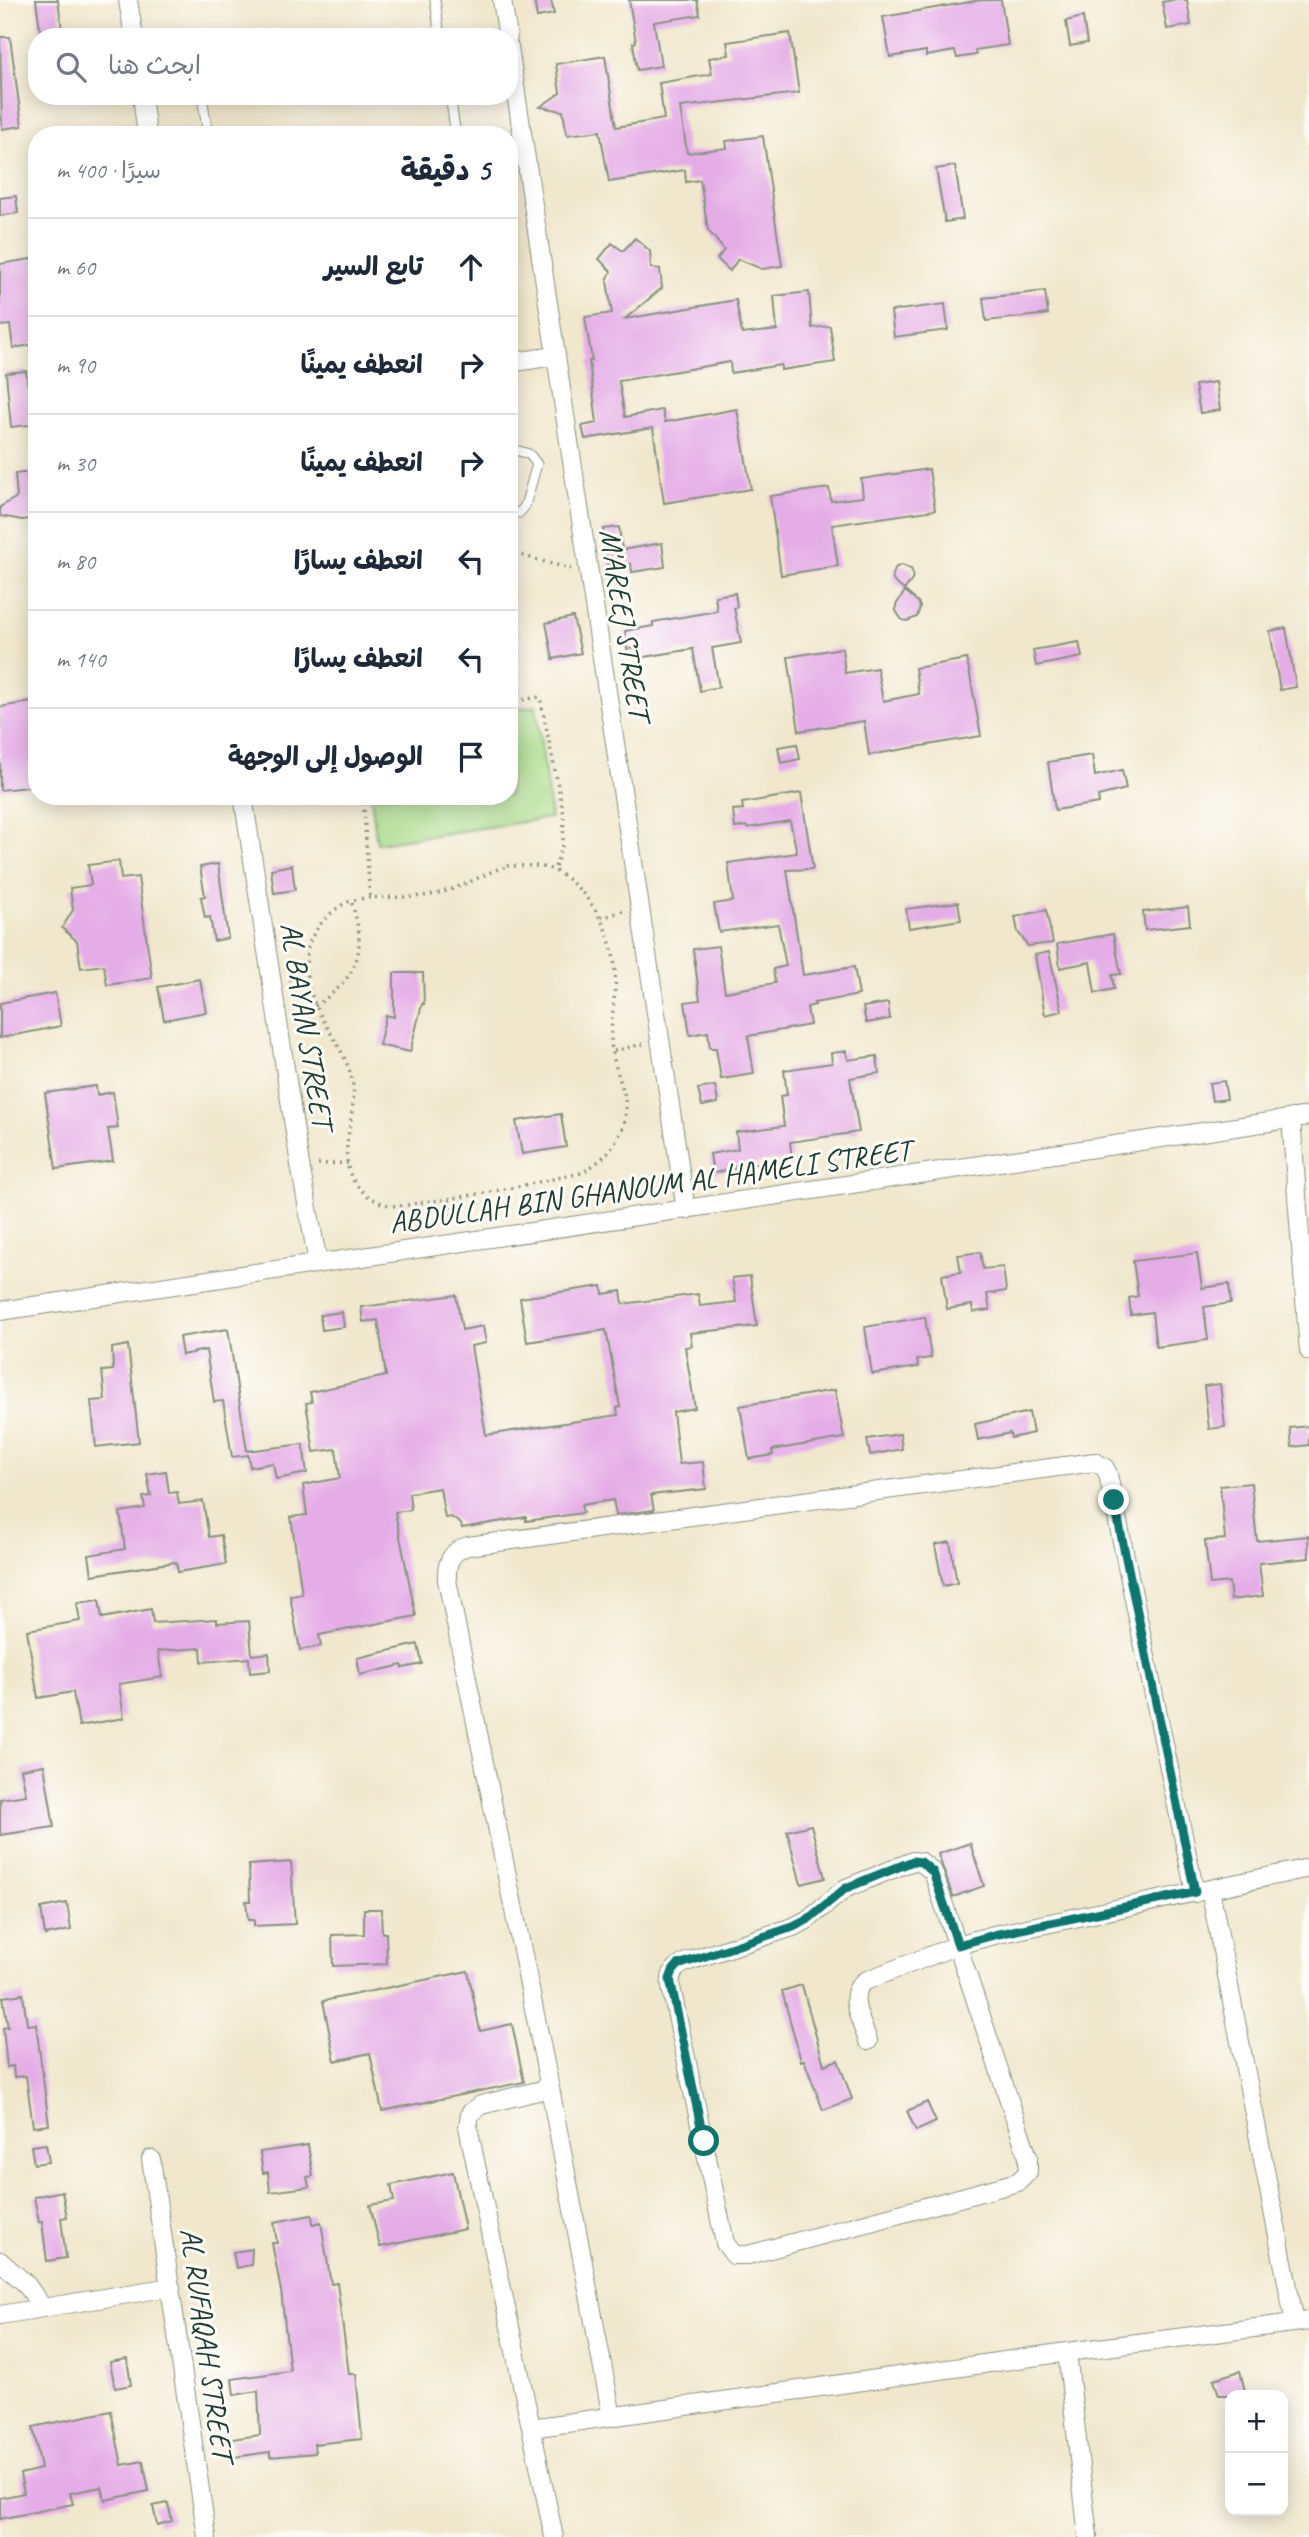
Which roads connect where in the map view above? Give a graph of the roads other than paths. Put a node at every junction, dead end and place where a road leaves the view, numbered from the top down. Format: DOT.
graph roads {
  1 [pos="128,0"];
  2 [pos="435,0"];
  3 [pos="502,0"];
  4 [pos="133,28"];
  5 [pos="439,28"];
  6 [pos="507,28"];
  7 [pos="143,105"];
  8 [pos="203,105"];
  9 [pos="451,105"];
  10 [pos="518,105"];
  11 [pos="146,126"];
  12 [pos="207,126"];
  13 [pos="455,126"];
  14 [pos="555,356"];
  15 [pos="518,362"];
  16 [pos="518,451"];
  17 [pos="518,513"];
  18 [pos="244,805"];
  19 [pos="1300,1117"];
  20 [pos="686,1210"];
  21 [pos="318,1263"];
  22 [pos="0,1311"];
  23 [pos="1309,1351"];
  24 [pos="1309,1868"];
  25 [pos="1202,1891"];
  26 [pos="958,1945"];
  27 [pos="868,2041"];
  28 [pos="550,2088"];
  29 [pos="151,2159"];
  30 [pos="0,2261"];
  31 [pos="171,2287"];
  32 [pos="43,2308"];
  33 [pos="0,2315"];
  34 [pos="1302,2322"];
  35 [pos="1066,2352"];
  36 [pos="612,2417"];
  37 [pos="531,2428"];
  38 [pos="207,2537"];
  39 [pos="554,2537"];
  40 [pos="1088,2537"];
  1 -- 4 [label="street"];
  2 -- 5 [label="lane"];
  3 -- 6 [label="street"];
  7 -- 11 [label="street"];
  8 -- 12 [label="lane"];
  9 -- 13 [label="lane"];
  10 -- 14 [label="street, M'AREEJ STREET"];
  14 -- 15 [label="street"];
  14 -- 20 [label="street, M'AREEJ STREET"];
  16 -- 17 [label="lane"];
  18 -- 21 [label="street, AL BAYAN STREET"];
  19 -- 20 [label="street, ABDULLAH BIN GHANOUM AL HAMELI STREET"];
  19 -- 23 [label="street"];
  20 -- 21 [label="street, ABDULLAH BIN GHANOUM AL HAMELI STREET"];
  21 -- 22 [label="street, ABDULLAH BIN GHANOUM AL HAMELI STREET"];
  24 -- 25 [label="street"];
  25 -- 26 [label="street"];
  25 -- 28 [label="street"];
  25 -- 34 [label="street"];
  26 -- 26 [label="street"];
  26 -- 27 [label="street"];
  28 -- 36 [label="street"];
  28 -- 37 [label="street"];
  29 -- 31 [label="street, AL RUFAQAH STREET"];
  30 -- 32 [label="street"];
  31 -- 32 [label="street"];
  31 -- 38 [label="street, AL RUFAQAH STREET"];
  32 -- 33 [label="street"];
  34 -- 35 [label="street"];
  35 -- 36 [label="street"];
  35 -- 40 [label="street"];
  36 -- 37 [label="street"];
  37 -- 39 [label="street"];
}
